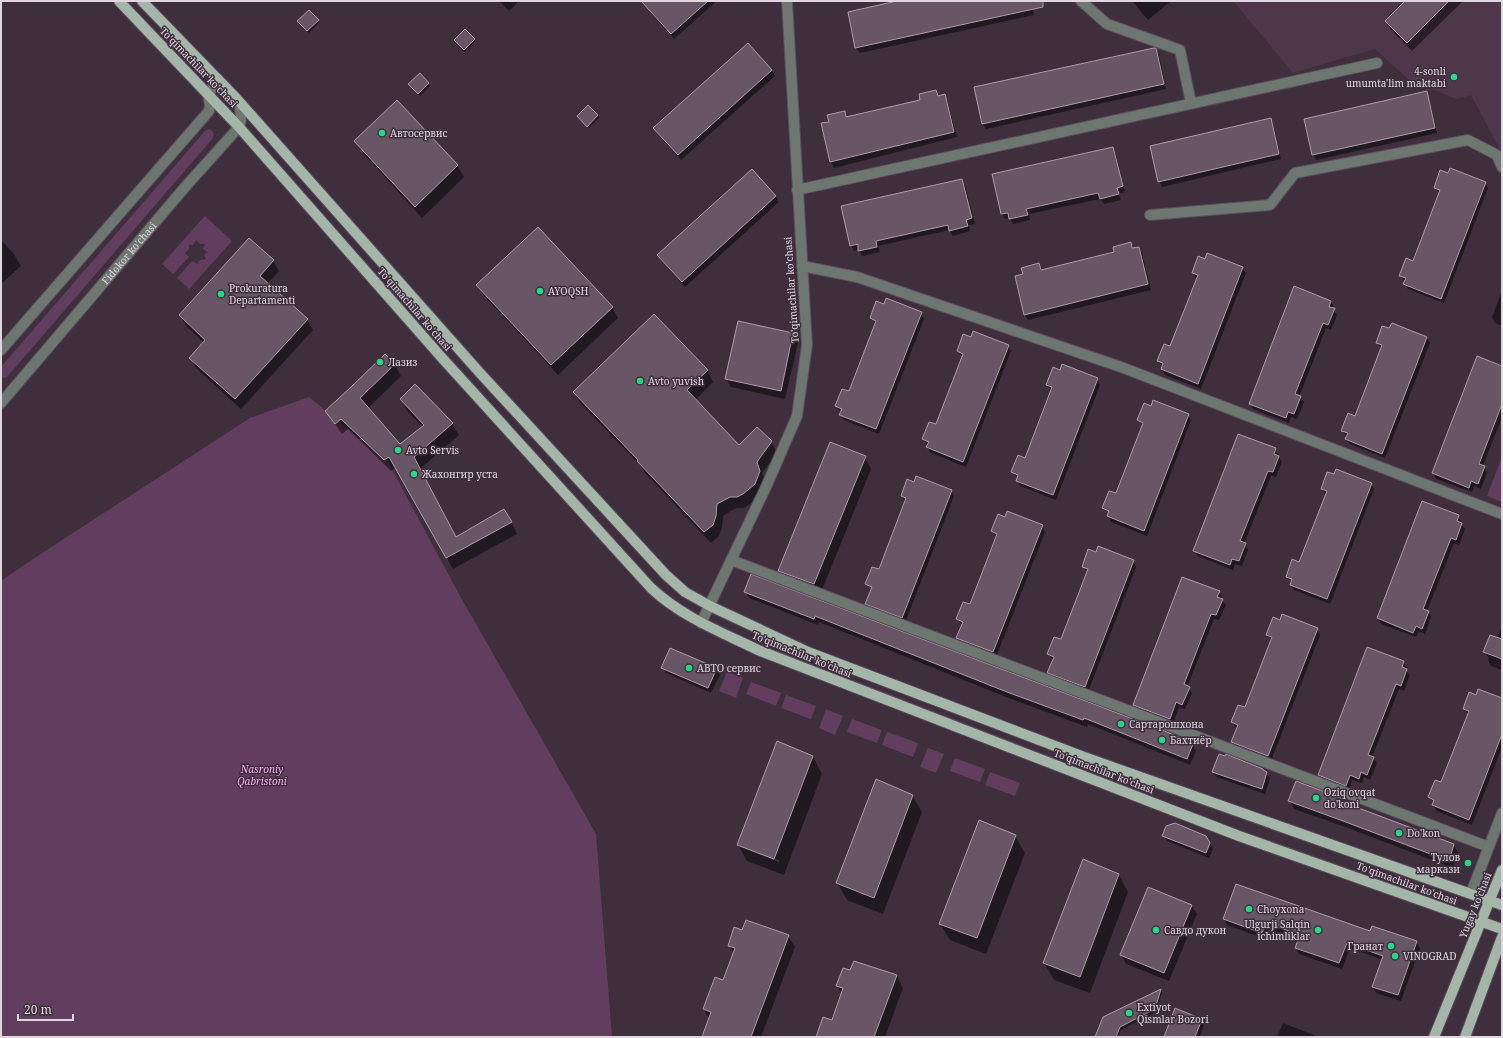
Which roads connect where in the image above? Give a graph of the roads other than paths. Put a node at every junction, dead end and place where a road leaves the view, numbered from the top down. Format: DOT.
graph roads {
  1 [pos="119,1"];
  2 [pos="142,1"];
  3 [pos="787,1"];
  4 [pos="1080,1"];
  5 [pos="1376,63"];
  6 [pos="218,79"];
  7 [pos="208,95"];
  8 [pos="236,98"];
  9 [pos="1191,103"];
  10 [pos="239,127"];
  11 [pos="1502,167"];
  12 [pos="797,190"];
  13 [pos="1150,215"];
  14 [pos="802,266"];
  15 [pos="1,350"];
  16 [pos="1,404"];
  17 [pos="1502,514"];
  18 [pos="731,560"];
  19 [pos="710,606"];
  20 [pos="701,623"];
  21 [pos="1502,813"];
  22 [pos="1489,847"];
  23 [pos="1502,870"];
  24 [pos="1471,893"];
  25 [pos="1489,900"];
  26 [pos="1502,905"];
  27 [pos="1481,922"];
  28 [pos="1502,929"];
  29 [pos="1502,937"];
  30 [pos="1434,1037"];
  31 [pos="1465,1037"];
  1 -- 7 [label="main road, To'qimachilar ko'chasi"];
  2 -- 6 [label="main road, To'qimachilar ko'chasi"];
  3 -- 12 [label="street, To'qimachilar ko'chasi"];
  4 -- 9 [label="street"];
  5 -- 9 [label="street"];
  6 -- 7 [label="street"];
  6 -- 8 [label="main road, To'qimachilar ko'chasi"];
  7 -- 10 [label="main road, To'qimachilar ko'chasi"];
  7 -- 15 [label="street"];
  8 -- 10 [label="street"];
  8 -- 19 [label="main road, To'qimachilar ko'chasi"];
  9 -- 12 [label="street"];
  10 -- 16 [label="street, Fidokor ko'chasi"];
  10 -- 20 [label="main road, To'qimachilar ko'chasi"];
  11 -- 13 [label="street"];
  12 -- 14 [label="street, To'qimachilar ko'chasi"];
  14 -- 17 [label="street"];
  14 -- 18 [label="street, To'qimachilar ko'chasi"];
  18 -- 19 [label="street, To'qimachilar ko'chasi"];
  18 -- 22 [label="street"];
  19 -- 20 [label="street, To'qimachilar ko'chasi"];
  19 -- 24 [label="main road, To'qimachilar ko'chasi"];
  20 -- 27 [label="main road, To'qimachilar ko'chasi"];
  21 -- 22 [label="street"];
  22 -- 24 [label="street"];
  23 -- 25 [label="main road, Yugay ko'chasi"];
  24 -- 25 [label="main road, To'qimachilar ko'chasi"];
  25 -- 26 [label="main road, To'qimachilar ko'chasi"];
  25 -- 27 [label="main road, Yugay ko'chasi"];
  27 -- 28 [label="main road, To'qimachilar ko'chasi"];
  27 -- 30 [label="main road, Yugay ko'chasi"];
  29 -- 31 [label="main road"];
}
